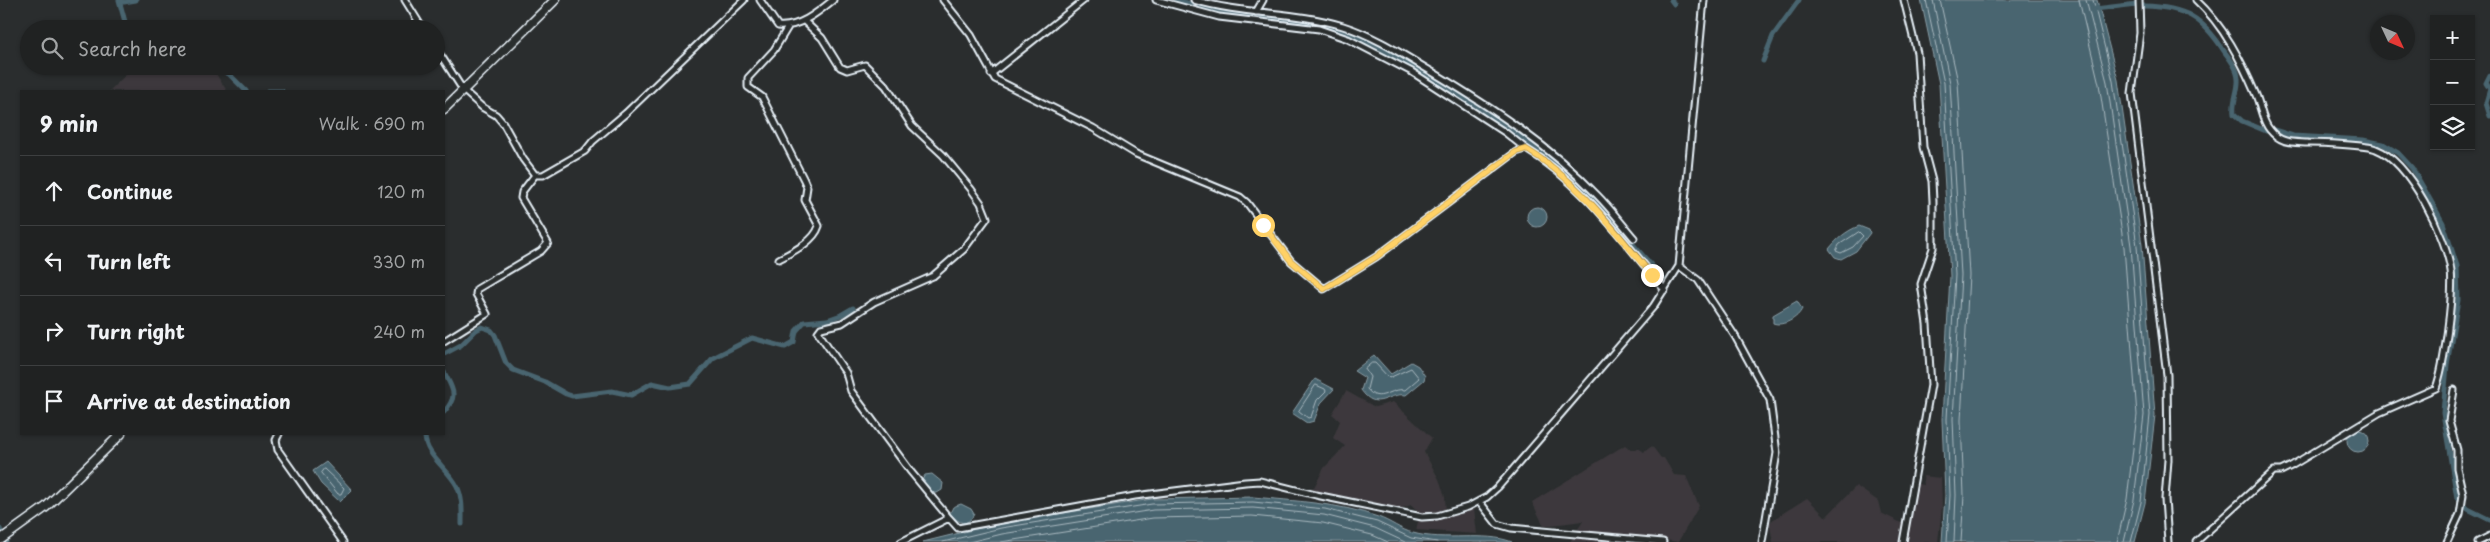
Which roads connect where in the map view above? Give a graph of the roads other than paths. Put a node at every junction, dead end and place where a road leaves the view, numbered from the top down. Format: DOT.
graph roads {
  1 [pos="406,0"];
  2 [pos="555,0"];
  3 [pos="744,0"];
  4 [pos="760,0"];
  5 [pos="832,0"];
  6 [pos="943,0"];
  7 [pos="1084,0"];
  8 [pos="1156,0"];
  9 [pos="1194,0"];
  10 [pos="1263,0"];
  11 [pos="1704,0"];
  12 [pos="1904,0"];
  13 [pos="2139,0"];
  14 [pos="2196,0"];
  15 [pos="1256,12"];
  16 [pos="418,20"];
  17 [pos="804,21"];
  18 [pos="788,27"];
  19 [pos="445,62"];
  20 [pos="991,74"];
  21 [pos="463,90"];
  22 [pos="445,108"];
  23 [pos="1526,149"];
  24 [pos="535,175"];
  25 [pos="1634,238"];
  26 [pos="778,259"];
  27 [pos="1679,266"];
  28 [pos="1665,290"];
  29 [pos="445,340"];
  30 [pos="2454,390"];
  31 [pos="120,435"];
  32 [pos="278,435"];
  33 [pos="1479,501"];
  34 [pos="949,518"];
  35 [pos="2490,536"];
  36 [pos="0,540"];
  37 [pos="343,542"];
  38 [pos="901,542"];
  39 [pos="1663,542"];
  40 [pos="1762,542"];
  41 [pos="1903,542"];
  42 [pos="2168,542"];
  43 [pos="2196,542"];
  44 [pos="2448,542"];
  45 [pos="2478,542"];
  1 -- 16 [label="street"];
  2 -- 21 [label="main road"];
  3 -- 24 [label="street"];
  4 -- 18 [label="street"];
  5 -- 17 [label="street"];
  6 -- 20 [label="street"];
  7 -- 20 [label="street"];
  8 -- 23 [label="street"];
  9 -- 15 [label="street"];
  10 -- 15 [label="street"];
  11 -- 27 [label="street"];
  12 -- 41 [label="street"];
  13 -- 42 [label="street"];
  14 -- 43 [label="street"];
  15 -- 25 [label="street"];
  17 -- 18 [label="street"];
  17 -- 34 [label="street"];
  18 -- 26 [label="street"];
  19 -- 21 [label="street"];
  20 -- 23 [label="street"];
  21 -- 22 [label="main road"];
  21 -- 24 [label="street"];
  23 -- 28 [label="street"];
  24 -- 29 [label="street"];
  27 -- 28 [label="street"];
  27 -- 40 [label="street"];
  28 -- 33 [label="street"];
  30 -- 44 [label="street"];
  31 -- 36 [label="main road"];
  32 -- 37 [label="street"];
  33 -- 34 [label="street"];
  33 -- 39 [label="street"];
  34 -- 38 [label="street"];
  35 -- 45 [label="street"];
}
